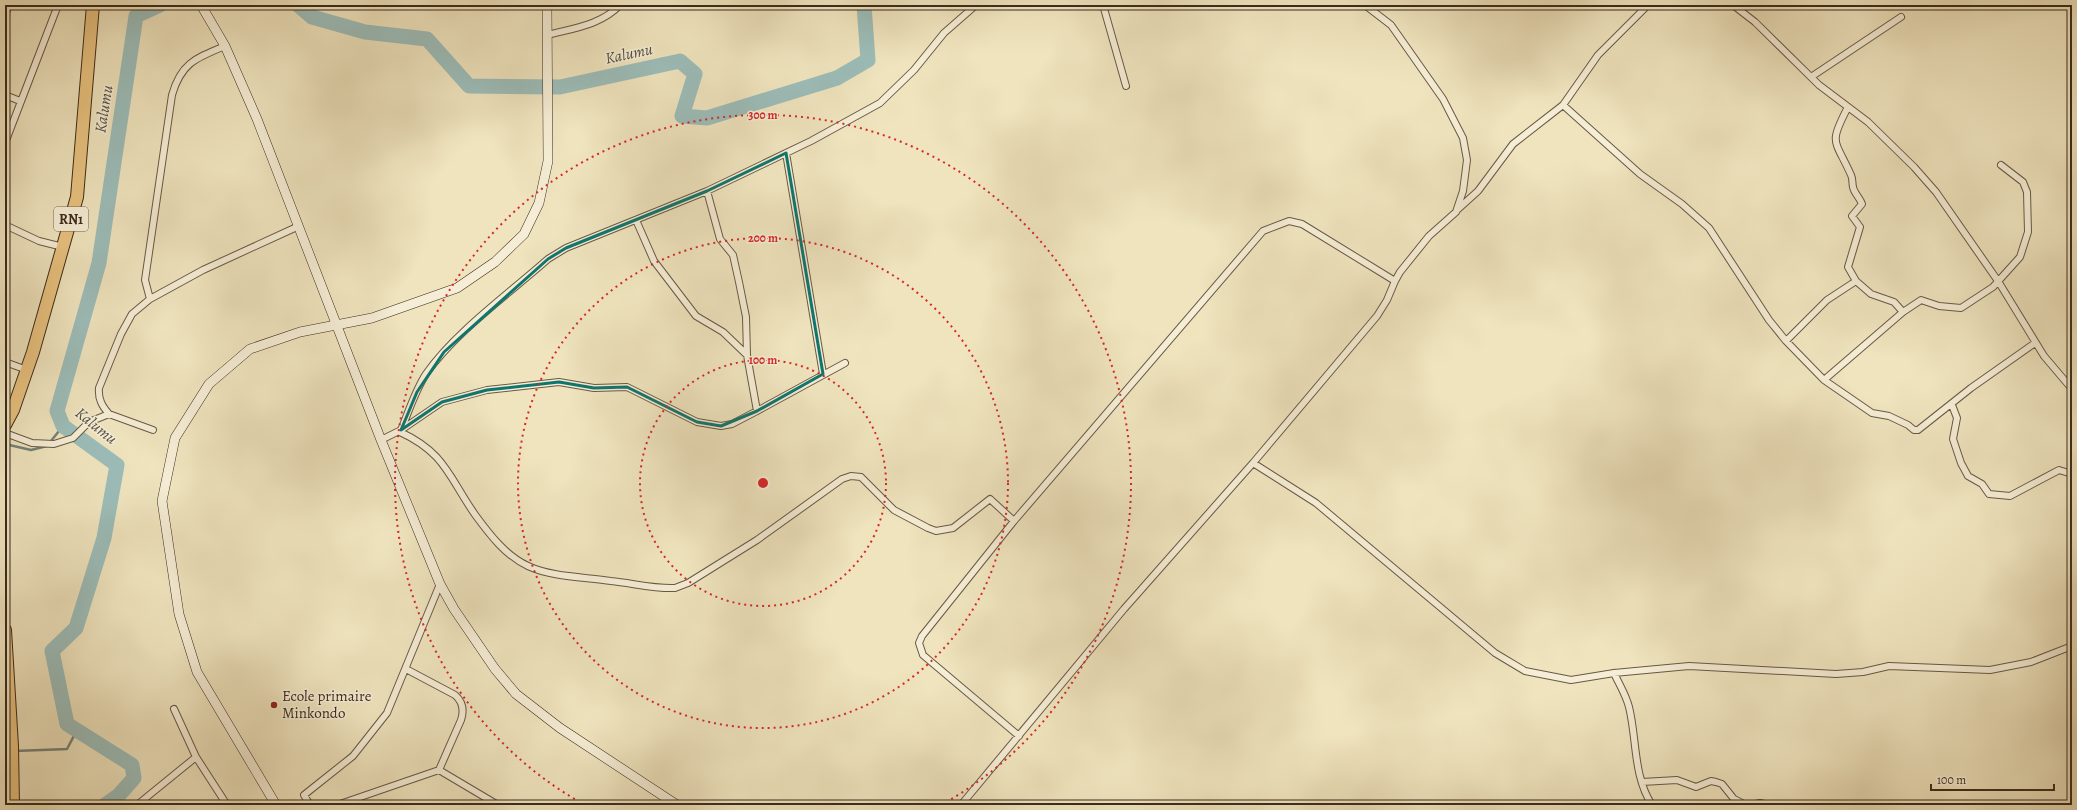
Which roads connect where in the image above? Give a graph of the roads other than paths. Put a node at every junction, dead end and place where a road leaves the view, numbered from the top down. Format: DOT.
graph roads {
  1 [pos="9,5"];
  2 [pos="58,5"];
  3 [pos="93,5"];
  4 [pos="201,5"];
  5 [pos="547,5"];
  6 [pos="620,5"];
  7 [pos="976,5"];
  8 [pos="1103,5"];
  9 [pos="1364,5"];
  10 [pos="1648,5"];
  11 [pos="1733,5"];
  12 [pos="5,15"];
  13 [pos="1901,17"];
  14 [pos="548,35"];
  15 [pos="225,46"];
  16 [pos="1811,77"];
  17 [pos="1126,86"];
  18 [pos="5,94"];
  19 [pos="20,101"];
  20 [pos="1563,105"];
  21 [pos="1848,107"];
  22 [pos="5,144"];
  23 [pos="786,153"];
  24 [pos="2001,165"];
  25 [pos="707,190"];
  26 [pos="1456,212"];
  27 [pos="636,220"];
  28 [pos="5,225"];
  29 [pos="299,226"];
  30 [pos="63,247"];
  31 [pos="1998,280"];
  32 [pos="1394,281"];
  33 [pos="1856,281"];
  34 [pos="150,299"];
  35 [pos="1903,312"];
  36 [pos="336,325"];
  37 [pos="1786,341"];
  38 [pos="2035,343"];
  39 [pos="747,355"];
  40 [pos="5,362"];
  41 [pos="845,363"];
  42 [pos="27,370"];
  43 [pos="823,374"];
  44 [pos="1824,380"];
  45 [pos="2072,389"];
  46 [pos="1952,405"];
  47 [pos="757,411"];
  48 [pos="109,414"];
  49 [pos="5,425"];
  50 [pos="153,430"];
  51 [pos="401,431"];
  52 [pos="5,433"];
  53 [pos="381,440"];
  54 [pos="1253,463"];
  55 [pos="2072,474"];
  56 [pos="1014,521"];
  57 [pos="440,584"];
  58 [pos="5,630"];
  59 [pos="2072,646"];
  60 [pos="406,670"];
  61 [pos="1614,673"];
  62 [pos="7,676"];
  63 [pos="174,710"];
  64 [pos="1019,736"];
  65 [pos="196,757"];
  66 [pos="439,770"];
  67 [pos="1642,782"];
  68 [pos="13,805"];
  69 [pos="137,805"];
  70 [pos="227,805"];
  71 [pos="276,805"];
  72 [pos="310,805"];
  73 [pos="337,805"];
  74 [pos="498,805"];
  75 [pos="677,805"];
  76 [pos="961,805"];
  77 [pos="1652,805"];
  78 [pos="1746,805"];
  79 [pos="1752,805"];
  80 [pos="1768,805"];
  1 -- 12 [label="street"];
  2 -- 19 [label="street"];
  3 -- 30 [label="highway, RN1"];
  4 -- 15 [label="main road"];
  5 -- 14 [label="main road"];
  6 -- 14 [label="street"];
  7 -- 23 [label="street"];
  8 -- 17 [label="street"];
  9 -- 26 [label="street"];
  10 -- 20 [label="street"];
  11 -- 16 [label="street"];
  13 -- 16 [label="street"];
  14 -- 36 [label="main road"];
  15 -- 29 [label="main road"];
  15 -- 34 [label="street"];
  16 -- 21 [label="street"];
  18 -- 19 [label="street"];
  19 -- 22 [label="street"];
  20 -- 26 [label="street"];
  20 -- 37 [label="street"];
  21 -- 31 [label="street"];
  21 -- 33 [label="street"];
  23 -- 25 [label="street"];
  23 -- 43 [label="street"];
  24 -- 31 [label="street"];
  25 -- 27 [label="street"];
  25 -- 39 [label="street"];
  26 -- 32 [label="street"];
  27 -- 39 [label="street"];
  27 -- 51 [label="street"];
  28 -- 30 [label="street"];
  29 -- 34 [label="street"];
  29 -- 36 [label="main road"];
  30 -- 42 [label="highway, RN1"];
  31 -- 35 [label="street"];
  31 -- 38 [label="street"];
  32 -- 54 [label="street"];
  32 -- 56 [label="street"];
  33 -- 35 [label="street"];
  33 -- 37 [label="street"];
  34 -- 48 [label="street"];
  35 -- 44 [label="street"];
  36 -- 53 [label="main road"];
  36 -- 71 [label="main road"];
  37 -- 44 [label="street"];
  38 -- 45 [label="street"];
  38 -- 46 [label="street"];
  39 -- 47 [label="street"];
  40 -- 42 [label="street"];
  41 -- 43 [label="street"];
  42 -- 49 [label="highway, RN1"];
  43 -- 47 [label="street"];
  44 -- 46 [label="street"];
  46 -- 55 [label="street"];
  47 -- 51 [label="street"];
  48 -- 50 [label="street"];
  48 -- 52 [label="street"];
  51 -- 53 [label="street"];
  51 -- 56 [label="street"];
  53 -- 57 [label="main road"];
  54 -- 61 [label="street"];
  54 -- 64 [label="street"];
  56 -- 64 [label="street"];
  57 -- 60 [label="street"];
  57 -- 75 [label="main road"];
  58 -- 62 [label="highway"];
  59 -- 61 [label="street"];
  60 -- 66 [label="street"];
  60 -- 72 [label="street"];
  61 -- 67 [label="street"];
  62 -- 68 [label="highway"];
  63 -- 65 [label="street"];
  64 -- 76 [label="street"];
  65 -- 69 [label="street"];
  65 -- 70 [label="street"];
  66 -- 73 [label="street"];
  66 -- 74 [label="street"];
  67 -- 77 [label="street"];
  67 -- 78 [label="street"];
  79 -- 80 [label="street"];
}
